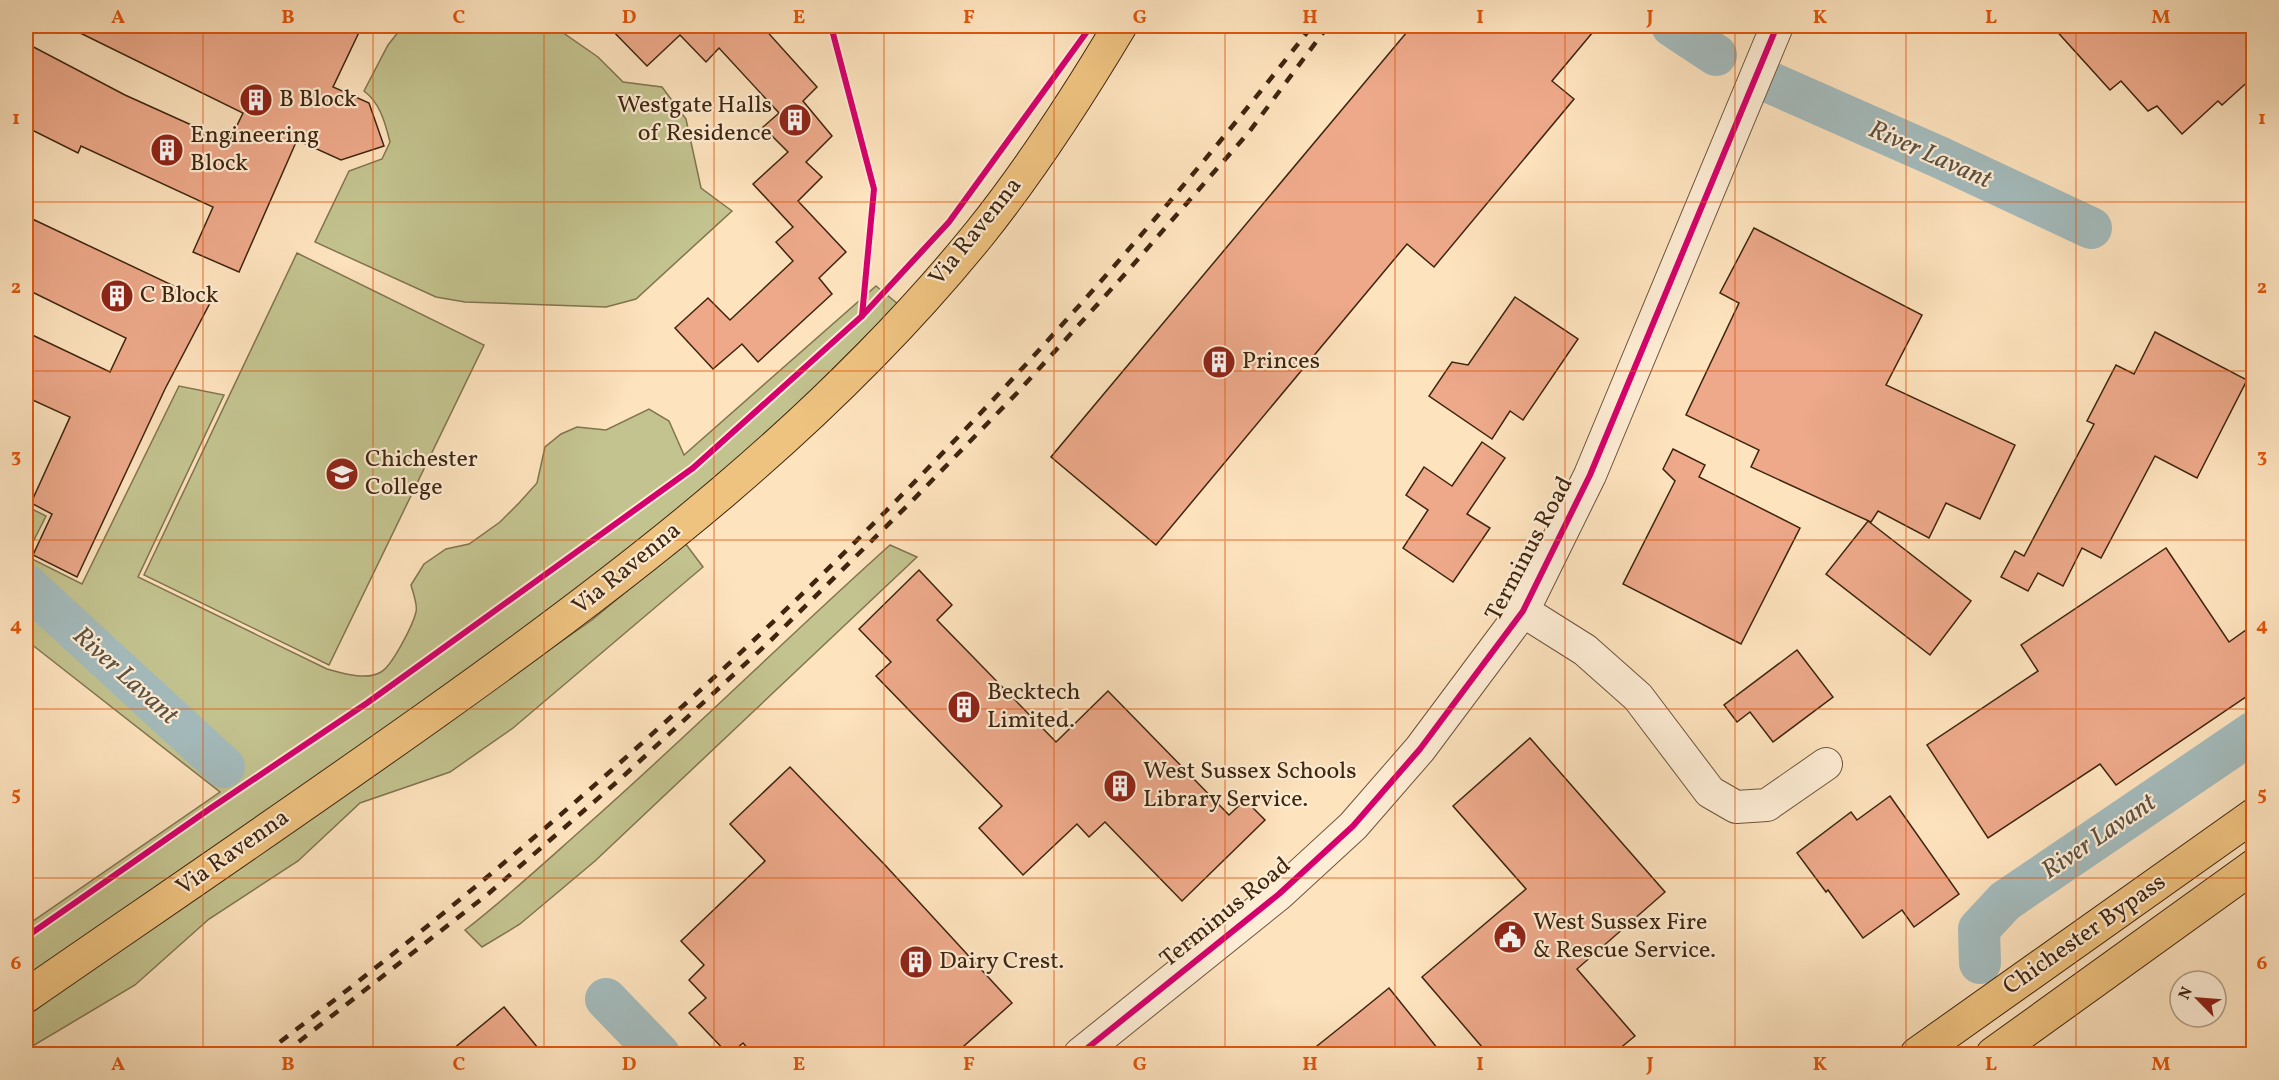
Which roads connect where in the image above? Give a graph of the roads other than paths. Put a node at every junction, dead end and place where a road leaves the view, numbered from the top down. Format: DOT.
graph roads {
  1 [pos="1120,26"];
  2 [pos="1776,26"];
  3 [pos="1523,611"];
  4 [pos="1826,764"];
  5 [pos="2253,815"];
  6 [pos="2253,866"];
  7 [pos="26,996"];
  8 [pos="1080,1054"];
  9 [pos="1917,1054"];
  10 [pos="1993,1054"];
  1 -- 7 [label="main road, Via Ravenna"];
  2 -- 3 [label="street, Terminus Road"];
  3 -- 4 [label="street"];
  3 -- 8 [label="street, Terminus Road"];
  5 -- 9 [label="main road, Chichester Bypass"];
  6 -- 10 [label="main road, Chichester Bypass"];
}
